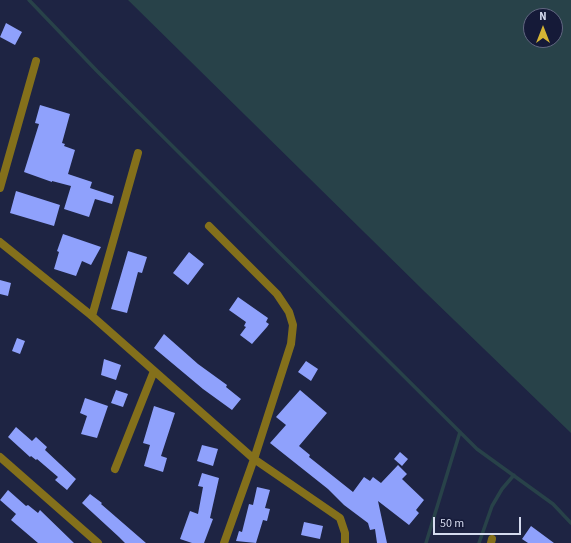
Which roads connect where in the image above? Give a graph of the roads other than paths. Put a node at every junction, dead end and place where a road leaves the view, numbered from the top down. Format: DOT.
graph roads {
  1 [pos="36,61"];
  2 [pos="138,152"];
  3 [pos="0,188"];
  4 [pos="209,226"];
  5 [pos="0,242"];
  6 [pos="92,316"];
  7 [pos="154,371"];
  8 [pos="0,457"];
  9 [pos="254,459"];
  10 [pos="115,469"];
  11 [pos="98,543"];
  12 [pos="224,543"];
  13 [pos="345,543"];
  1 -- 3 [label="street"];
  2 -- 6 [label="street"];
  4 -- 9 [label="street"];
  5 -- 6 [label="street"];
  6 -- 7 [label="street"];
  7 -- 9 [label="street"];
  7 -- 10 [label="street"];
  8 -- 11 [label="street"];
  9 -- 12 [label="street"];
  9 -- 13 [label="street"];
}
